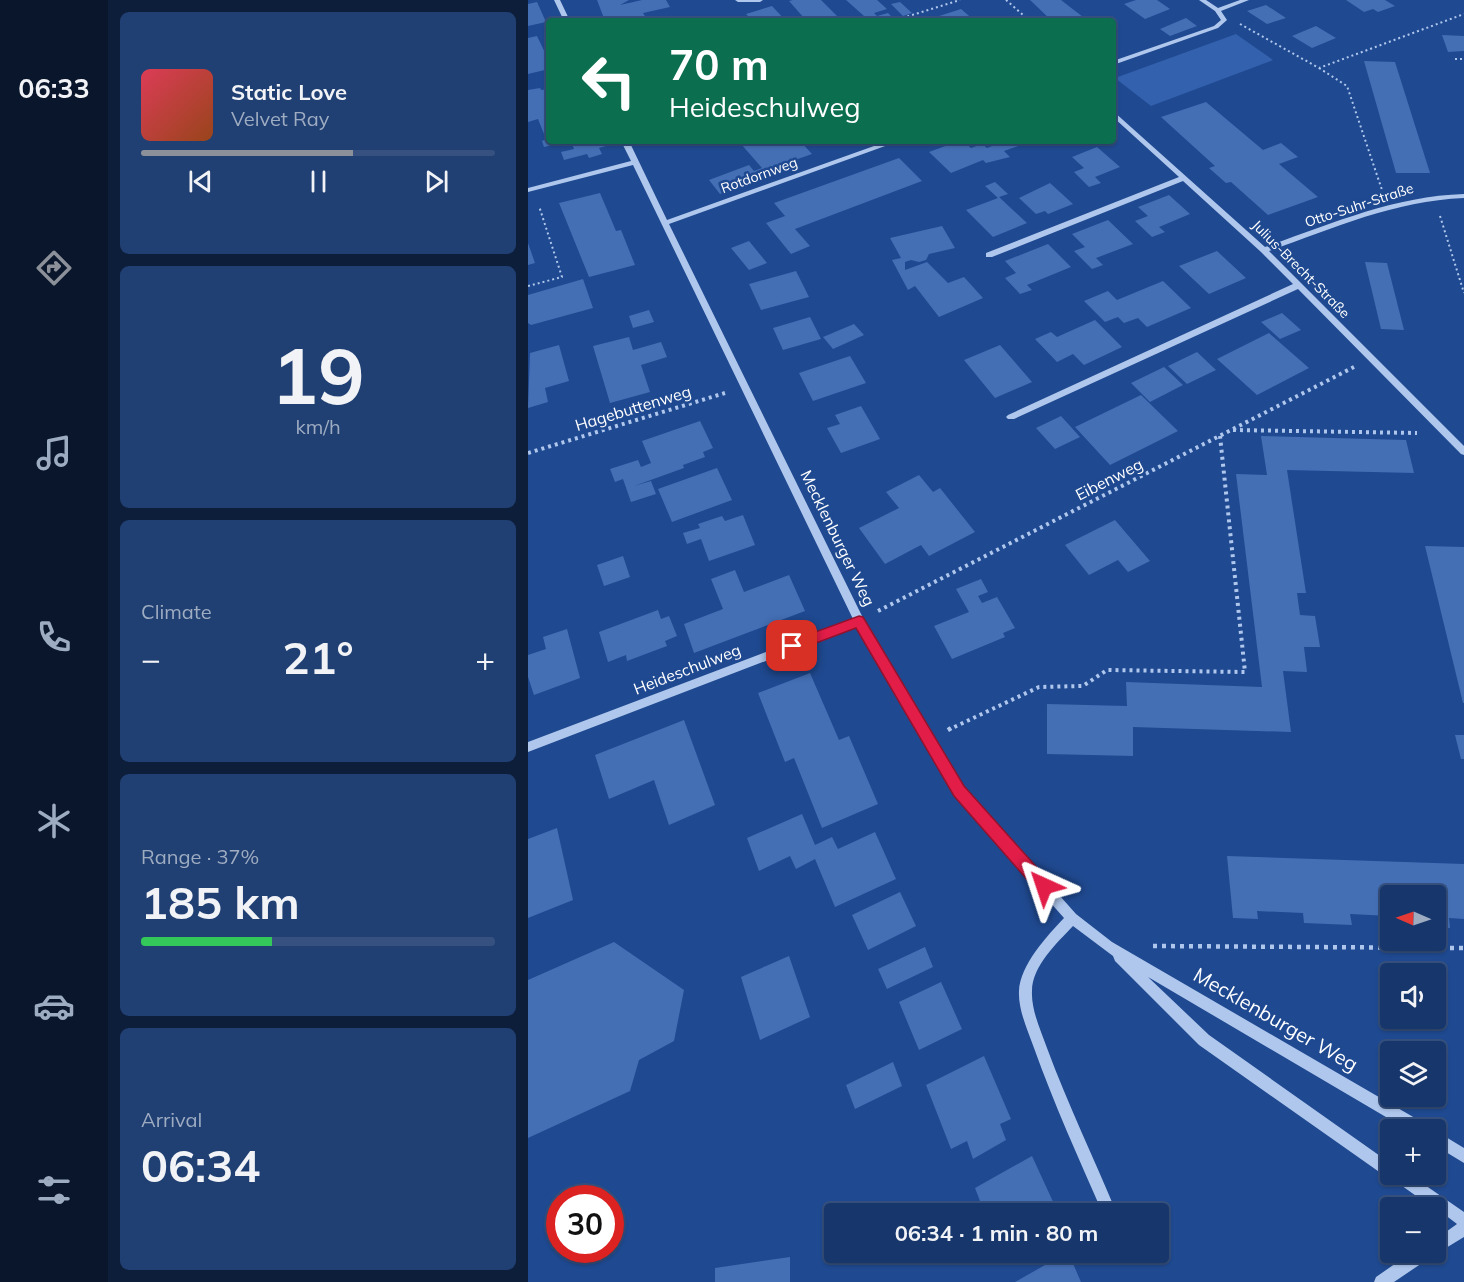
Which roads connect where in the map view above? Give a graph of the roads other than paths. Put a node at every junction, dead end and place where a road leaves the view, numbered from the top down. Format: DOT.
graph roads {
  1 [pos="557,0"];
  2 [pos="738,0"];
  3 [pos="760,0"];
  4 [pos="1202,0"];
  5 [pos="1246,0"];
  6 [pos="1217,10"];
  7 [pos="566,18"];
  8 [pos="1116,62"];
  9 [pos="1116,116"];
  10 [pos="627,144"];
  11 [pos="887,144"];
  12 [pos="636,162"];
  13 [pos="1184,178"];
  14 [pos="531,189"];
  15 [pos="1464,196"];
  16 [pos="665,223"];
  17 [pos="1264,250"];
  18 [pos="989,255"];
  19 [pos="1299,285"];
  20 [pos="1011,417"];
  21 [pos="1464,452"];
  22 [pos="859,621"];
  23 [pos="528,747"];
  24 [pos="1072,918"];
  25 [pos="1108,946"];
  26 [pos="1403,1119"];
  27 [pos="1446,1144"];
  28 [pos="1464,1156"];
  29 [pos="1380,1164"];
  30 [pos="1412,1185"];
  31 [pos="1105,1203"];
  32 [pos="1464,1220"];
  33 [pos="1464,1228"];
  34 [pos="1446,1240"];
  35 [pos="1410,1263"];
  36 [pos="1382,1282"];
  1 -- 7 [label="street"];
  2 -- 3 [label="street"];
  4 -- 6 [label="street"];
  5 -- 6 [label="street"];
  6 -- 8 [label="street"];
  9 -- 13 [label="street, Julius-Brecht-Straße"];
  10 -- 12 [label="street, Mecklenburger Weg"];
  11 -- 16 [label="street, Rotdornweg"];
  12 -- 14 [label="street"];
  12 -- 16 [label="street, Mecklenburger Weg"];
  13 -- 17 [label="street, Julius-Brecht-Straße"];
  13 -- 18 [label="street"];
  15 -- 17 [label="street, Otto-Suhr-Straße"];
  16 -- 22 [label="street, Mecklenburger Weg"];
  17 -- 19 [label="street, Julius-Brecht-Straße"];
  19 -- 20 [label="street"];
  19 -- 21 [label="street, Julius-Brecht-Straße"];
  22 -- 23 [label="street, Heideschulweg"];
  22 -- 24 [label="street, Mecklenburger Weg"];
  24 -- 25 [label="street, Mecklenburger Weg"];
  24 -- 31 [label="street"];
  25 -- 26 [label="street, Mecklenburger Weg"];
  25 -- 29 [label="street, Mecklenburger Weg"];
  27 -- 28 [label="street"];
  30 -- 32 [label="street"];
  33 -- 34 [label="street"];
  35 -- 36 [label="street"];
}
